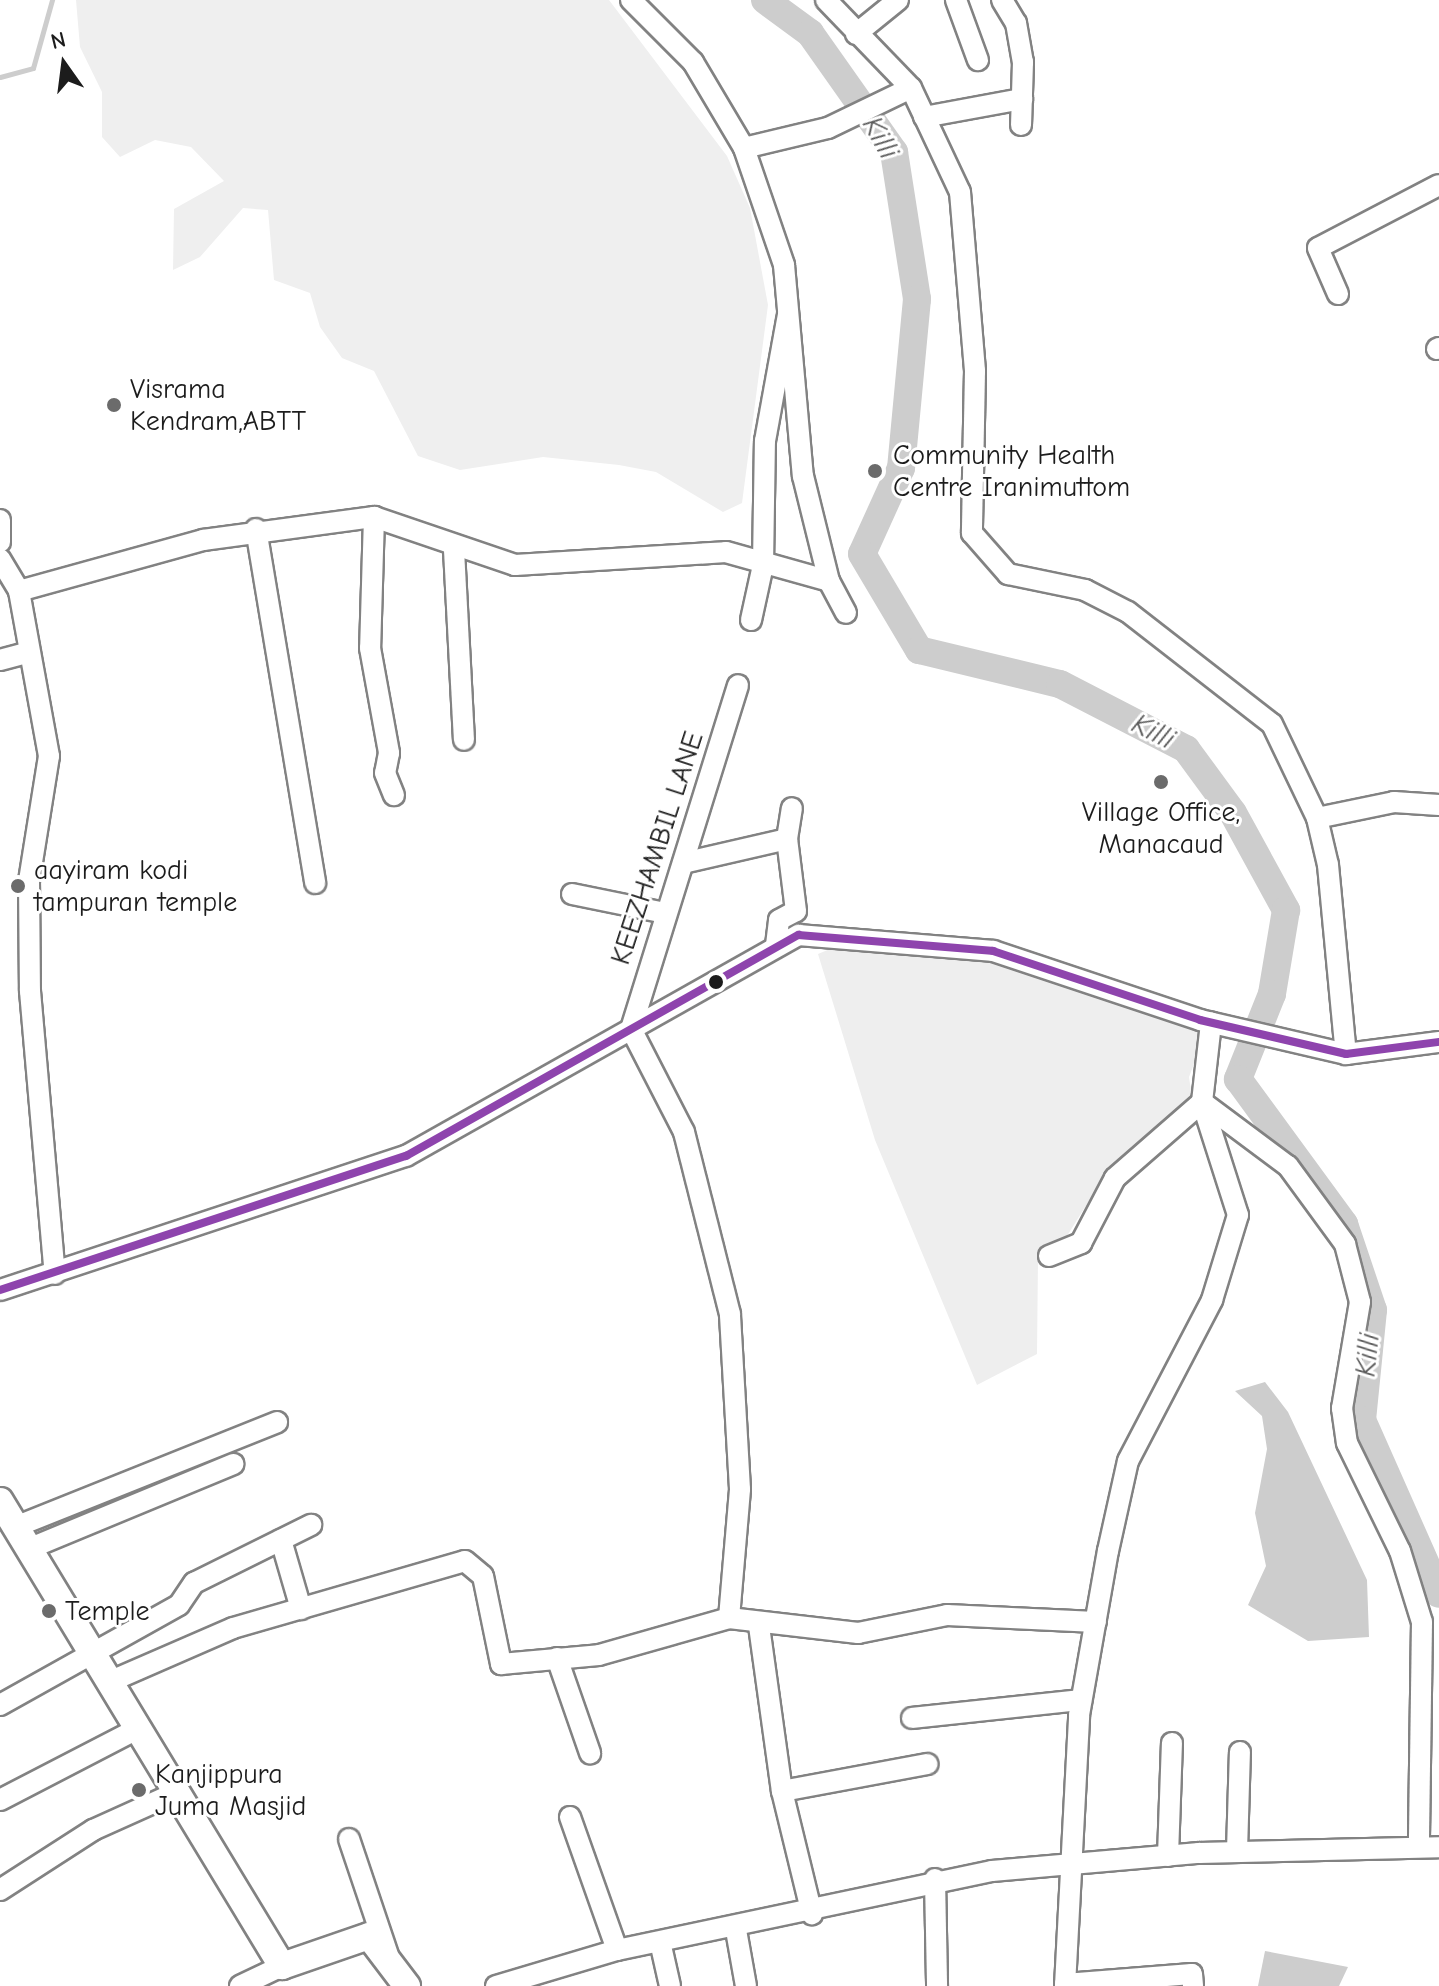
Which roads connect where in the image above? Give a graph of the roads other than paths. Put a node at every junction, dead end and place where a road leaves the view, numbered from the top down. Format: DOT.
graph roads {
  1 [pos="631,0"];
  2 [pos="826,0"];
  3 [pos="898,0"];
  4 [pos="956,0"];
  5 [pos="1002,0"];
  6 [pos="856,34"];
  7 [pos="978,60"];
  8 [pos="911,88"];
  9 [pos="1022,99"];
  10 [pos="924,117"];
  11 [pos="1021,125"];
  12 [pos="744,148"];
  13 [pos="1439,185"];
  14 [pos="1338,294"];
  15 [pos="790,310"];
  16 [pos="374,517"];
  17 [pos="0,520"];
  18 [pos="256,529"];
  19 [pos="0,542"];
  20 [pos="454,550"];
  21 [pos="0,559"];
  22 [pos="763,565"];
  23 [pos="829,581"];
  24 [pos="19,591"];
  25 [pos="846,613"];
  26 [pos="751,620"];
  27 [pos="29,652"];
  28 [pos="0,660"];
  29 [pos="738,685"];
  30 [pos="464,740"];
  31 [pos="394,795"];
  32 [pos="1439,805"];
  33 [pos="792,808"];
  34 [pos="1317,818"];
  35 [pos="787,839"];
  36 [pos="683,863"];
  37 [pos="315,883"];
  38 [pos="572,894"];
  39 [pos="665,913"];
  40 [pos="776,945"];
  41 [pos="1218,1025"];
  42 [pos="631,1029"];
  43 [pos="1439,1042"];
  44 [pos="1346,1054"];
  45 [pos="1202,1102"];
  46 [pos="1049,1256"];
  47 [pos="55,1274"];
  48 [pos="0,1290"];
  49 [pos="277,1422"];
  50 [pos="233,1464"];
  51 [pos="0,1501"];
  52 [pos="311,1525"];
  53 [pos="27,1536"];
  54 [pos="281,1540"];
  55 [pos="301,1609"];
  56 [pos="729,1618"];
  57 [pos="1096,1622"];
  58 [pos="759,1626"];
  59 [pos="92,1648"];
  60 [pos="557,1658"];
  61 [pos="109,1682"];
  62 [pos="1081,1700"];
  63 [pos="0,1705"];
  64 [pos="912,1718"];
  65 [pos="135,1730"];
  66 [pos="1172,1743"];
  67 [pos="1240,1752"];
  68 [pos="590,1753"];
  69 [pos="928,1764"];
  70 [pos="782,1791"];
  71 [pos="173,1794"];
  72 [pos="0,1800"];
  73 [pos="570,1817"];
  74 [pos="349,1839"];
  75 [pos="1429,1846"];
  76 [pos="1237,1851"];
  77 [pos="1168,1856"];
  78 [pos="1070,1865"];
  79 [pos="935,1879"];
  80 [pos="0,1890"];
  81 [pos="812,1914"];
  82 [pos="736,1930"];
  83 [pos="661,1946"];
  84 [pos="617,1950"];
  85 [pos="388,1955"];
  86 [pos="282,1966"];
  87 [pos="1065,1985"];
  88 [pos="240,1986"];
  89 [pos="407,1986"];
  90 [pos="496,1986"];
  91 [pos="670,1986"];
  92 [pos="746,1986"];
  93 [pos="937,1986"];
  94 [pos="1193,1986"];
  1 -- 12 [label="street"];
  2 -- 6 [label="street"];
  3 -- 6 [label="street"];
  4 -- 7 [label="street"];
  5 -- 9 [label="street"];
  6 -- 8 [label="street"];
  8 -- 10 [label="street"];
  8 -- 12 [label="street"];
  9 -- 10 [label="street"];
  9 -- 11 [label="street"];
  10 -- 34 [label="street"];
  12 -- 15 [label="street"];
  13 -- 14 [label="street"];
  15 -- 22 [label="street"];
  15 -- 23 [label="street"];
  16 -- 18 [label="street"];
  16 -- 20 [label="street"];
  16 -- 31 [label="street"];
  17 -- 19 [label="street"];
  18 -- 24 [label="street"];
  18 -- 37 [label="street"];
  20 -- 22 [label="street"];
  20 -- 30 [label="street"];
  21 -- 24 [label="street"];
  22 -- 23 [label="street"];
  22 -- 26 [label="street"];
  23 -- 25 [label="street"];
  24 -- 27 [label="street"];
  27 -- 28 [label="street"];
  27 -- 47 [label="street"];
  29 -- 36 [label="street, KEEZHAMBIL LANE"];
  32 -- 34 [label="street"];
  33 -- 35 [label="street"];
  34 -- 44 [label="street"];
  35 -- 36 [label="street"];
  35 -- 40 [label="street"];
  36 -- 39 [label="street, KEEZHAMBIL LANE"];
  38 -- 39 [label="street"];
  39 -- 42 [label="street, KEEZHAMBIL LANE"];
  40 -- 41 [label="street"];
  40 -- 42 [label="street"];
  41 -- 44 [label="street"];
  41 -- 45 [label="street"];
  42 -- 47 [label="street"];
  42 -- 56 [label="street"];
  43 -- 44 [label="street"];
  45 -- 46 [label="street"];
  45 -- 57 [label="street"];
  45 -- 75 [label="street"];
  47 -- 48 [label="street"];
  49 -- 53 [label="street"];
  50 -- 53 [label="street"];
  51 -- 53 [label="main road"];
  52 -- 54 [label="street"];
  53 -- 59 [label="main road"];
  54 -- 55 [label="street"];
  54 -- 59 [label="street"];
  55 -- 60 [label="street"];
  55 -- 61 [label="street"];
  56 -- 58 [label="street"];
  56 -- 60 [label="street"];
  57 -- 58 [label="street"];
  57 -- 62 [label="street"];
  58 -- 70 [label="street"];
  59 -- 61 [label="main road"];
  59 -- 63 [label="street"];
  60 -- 68 [label="street"];
  61 -- 65 [label="main road"];
  62 -- 64 [label="street"];
  62 -- 78 [label="street"];
  65 -- 71 [label="main road"];
  65 -- 72 [label="street"];
  66 -- 77 [label="street"];
  67 -- 76 [label="street"];
  69 -- 70 [label="street"];
  70 -- 81 [label="street"];
  71 -- 80 [label="street"];
  71 -- 86 [label="main road"];
  73 -- 84 [label="street"];
  74 -- 85 [label="street"];
  75 -- 76 [label="street"];
  76 -- 77 [label="street"];
  77 -- 78 [label="street"];
  78 -- 79 [label="street"];
  78 -- 87 [label="street"];
  79 -- 81 [label="street"];
  79 -- 93 [label="street"];
  81 -- 82 [label="street"];
  82 -- 83 [label="street"];
  82 -- 92 [label="street"];
  83 -- 84 [label="street"];
  83 -- 91 [label="street"];
  84 -- 90 [label="street"];
  85 -- 86 [label="main road"];
  85 -- 89 [label="main road"];
  86 -- 88 [label="street"];
  87 -- 94 [label="street"];
}
